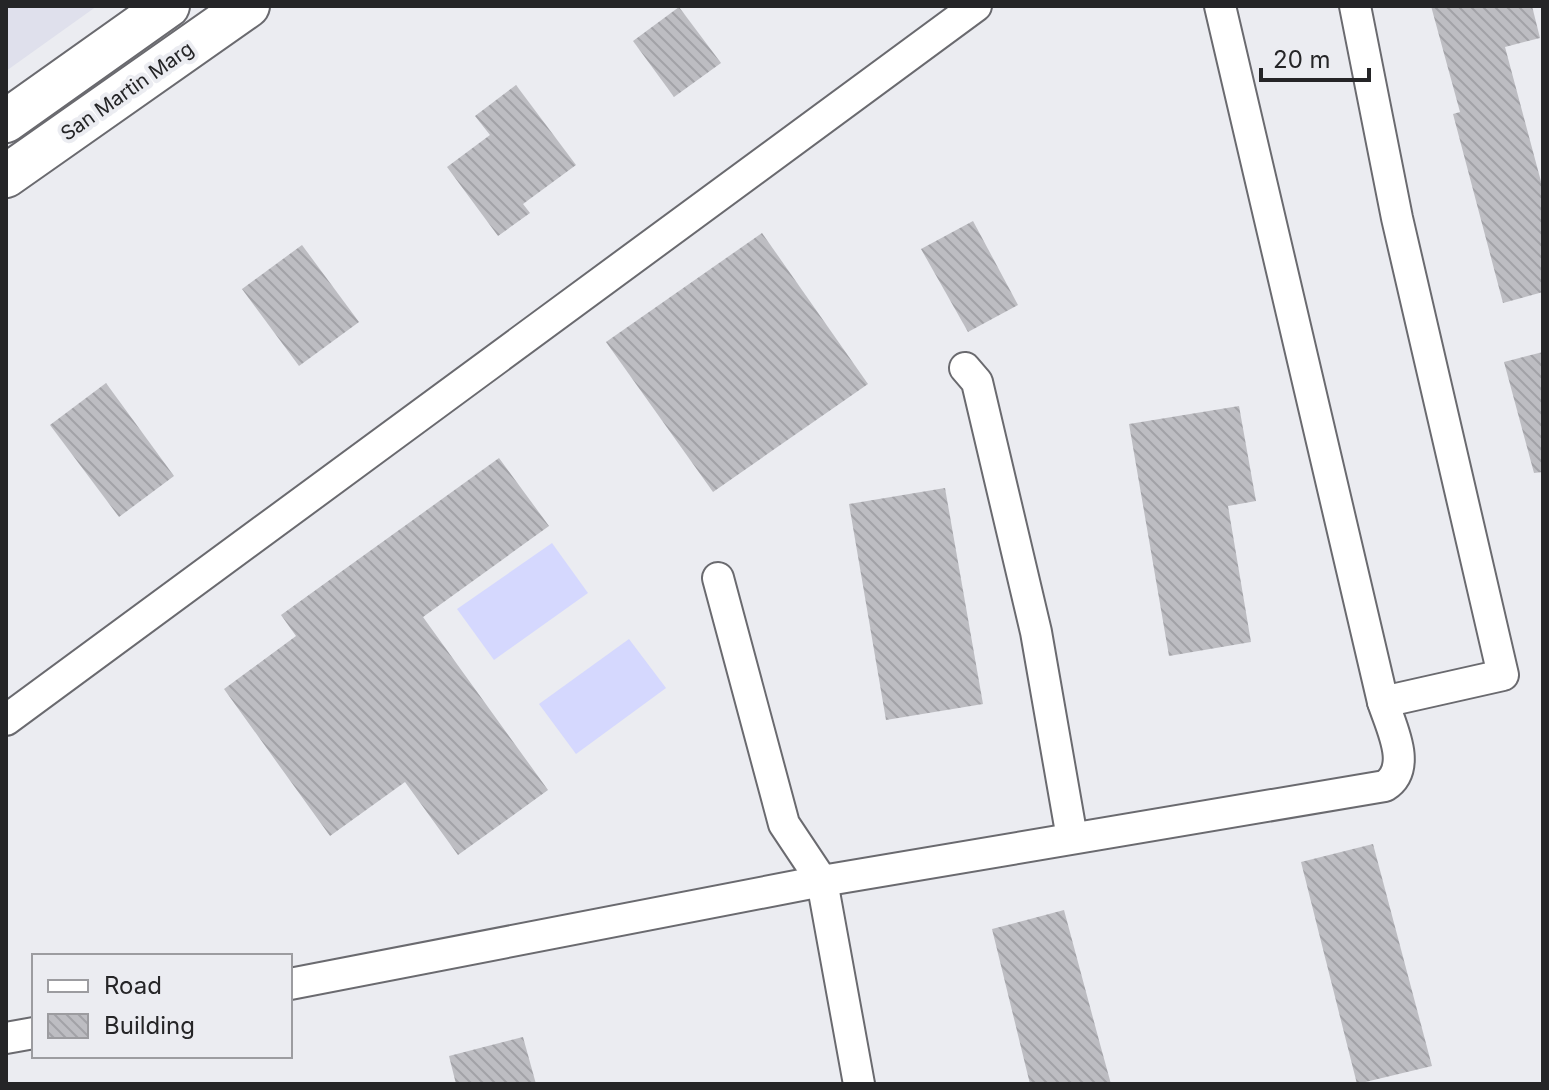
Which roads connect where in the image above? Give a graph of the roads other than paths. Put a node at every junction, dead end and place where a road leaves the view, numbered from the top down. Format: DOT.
graph roads {
  1 [pos="168,6"];
  2 [pos="248,6"];
  3 [pos="976,6"];
  4 [pos="1220,6"];
  5 [pos="1355,6"];
  6 [pos="6,121"];
  7 [pos="6,176"];
  8 [pos="965,368"];
  9 [pos="718,578"];
  10 [pos="1383,702"];
  11 [pos="6,720"];
  12 [pos="1072,838"];
  13 [pos="822,881"];
  14 [pos="292,984"];
  15 [pos="32,1033"];
  16 [pos="6,1038"];
  17 [pos="859,1084"];
  1 -- 6 [label="street"];
  2 -- 7 [label="street, San Martin Marg"];
  3 -- 11 [label="street"];
  4 -- 10 [label="street"];
  5 -- 10 [label="street"];
  8 -- 12 [label="street"];
  9 -- 13 [label="street"];
  10 -- 12 [label="street"];
  12 -- 13 [label="street"];
  13 -- 14 [label="street"];
  13 -- 17 [label="street"];
  15 -- 16 [label="street"];
}
